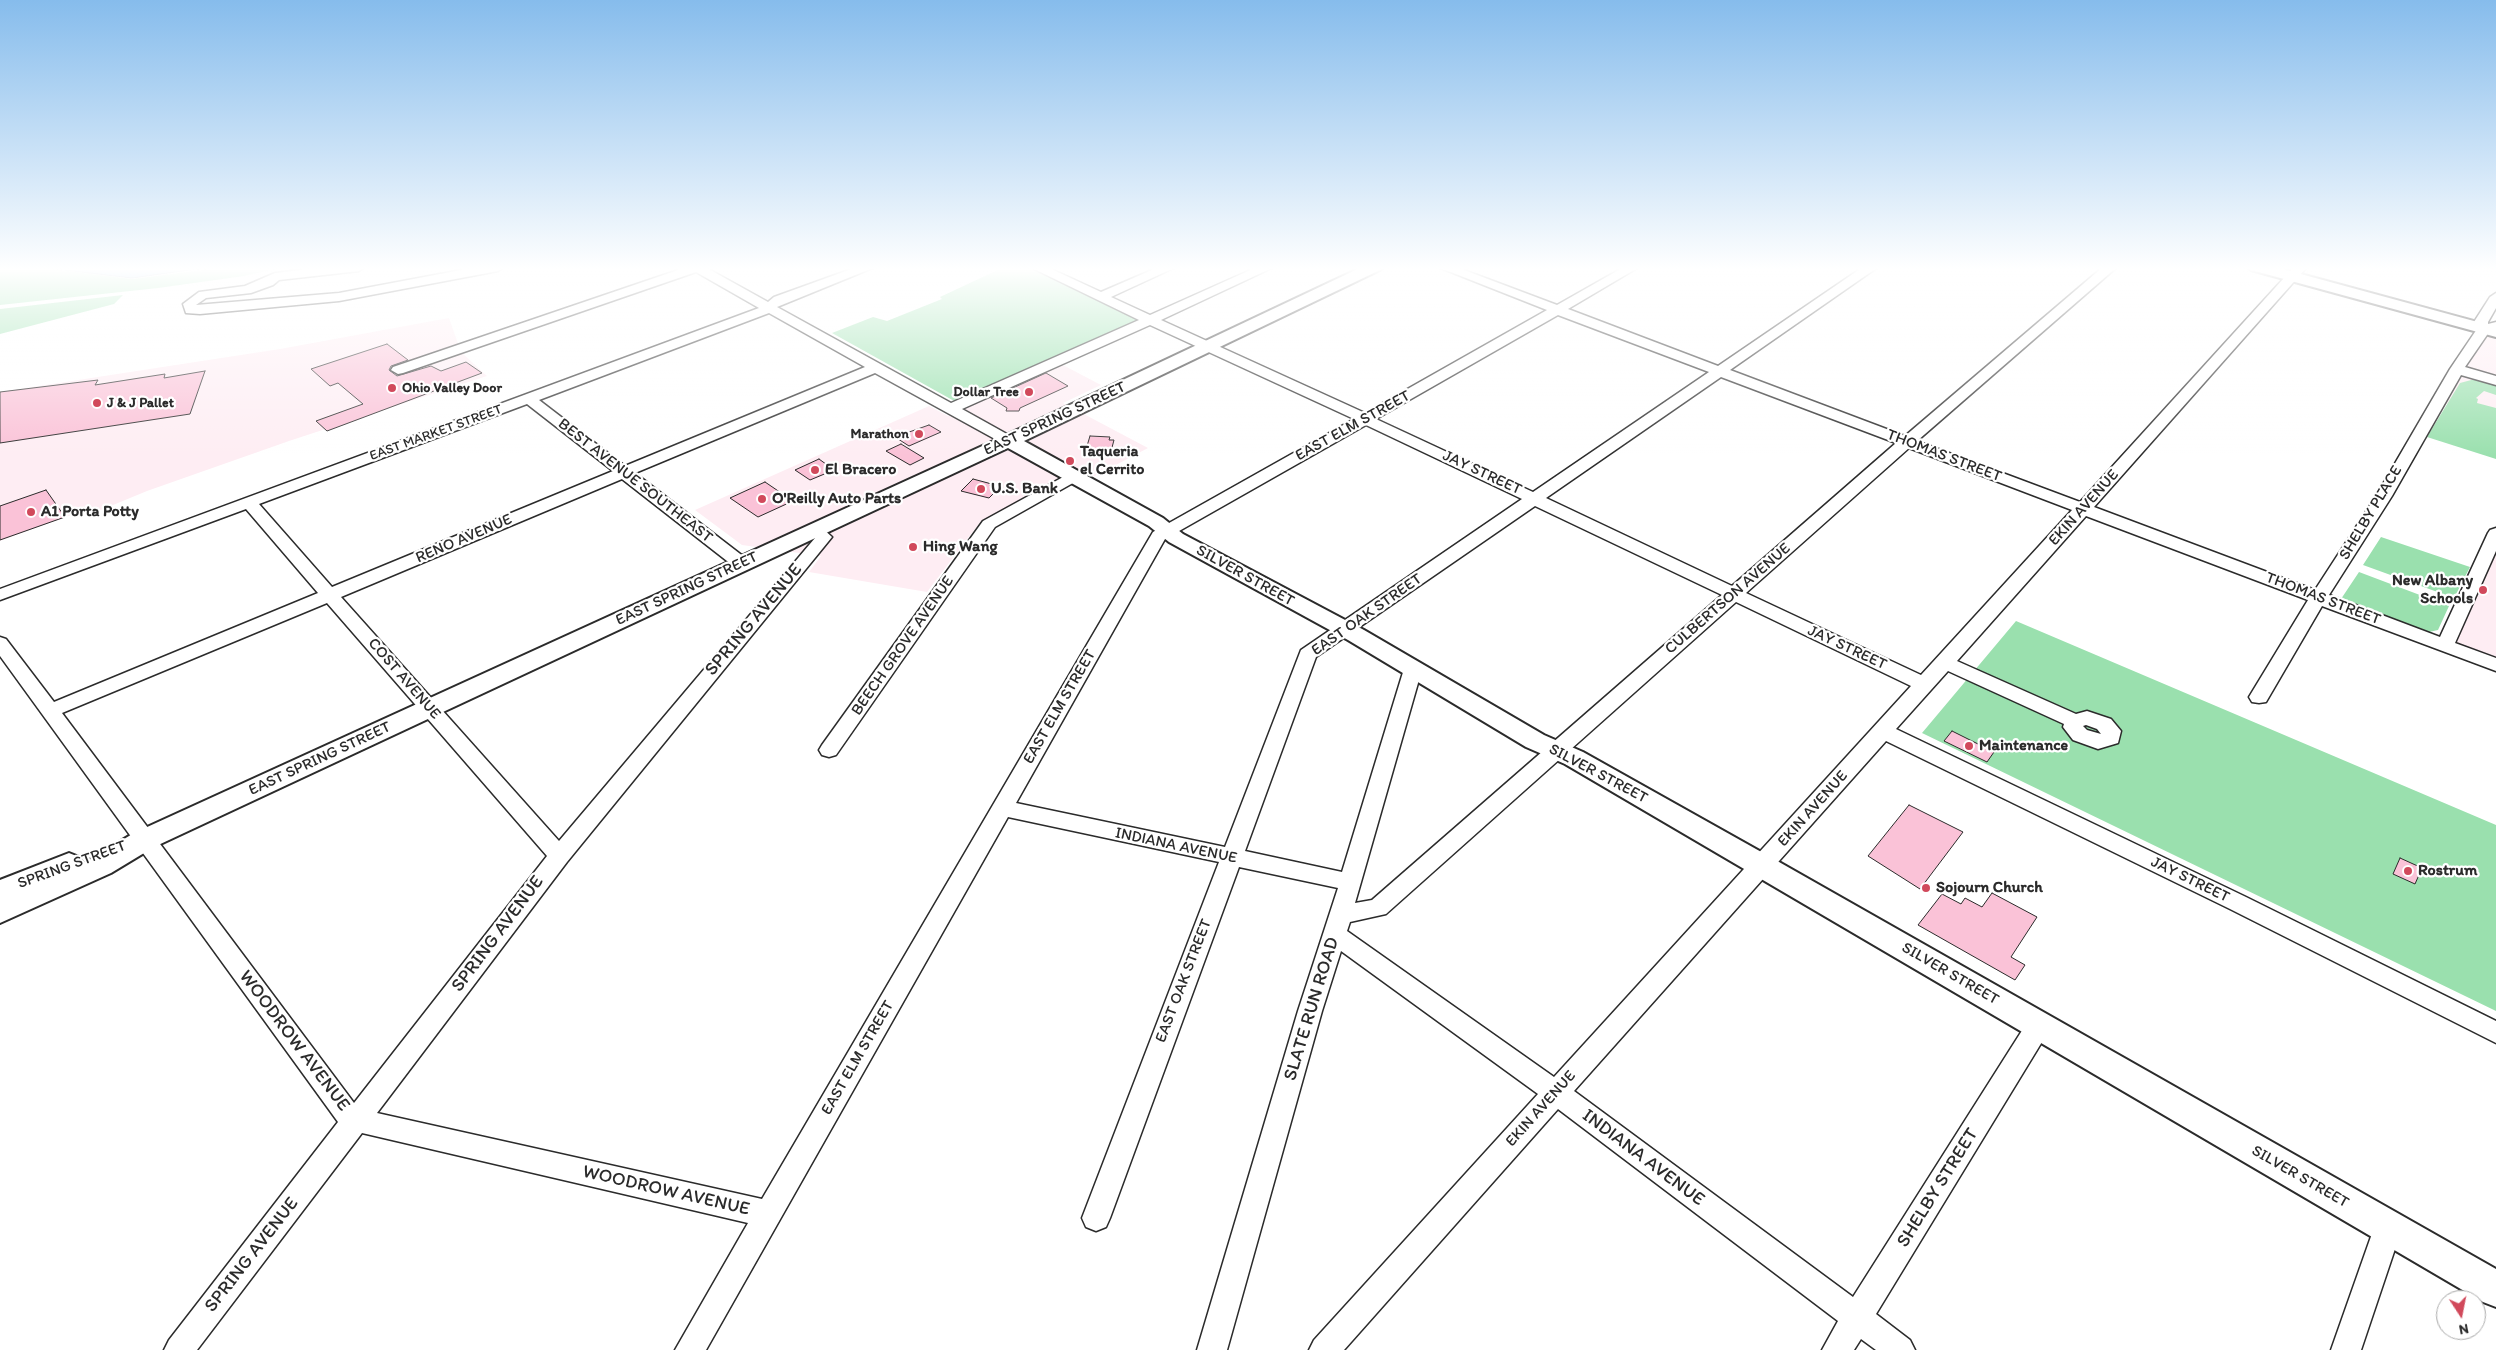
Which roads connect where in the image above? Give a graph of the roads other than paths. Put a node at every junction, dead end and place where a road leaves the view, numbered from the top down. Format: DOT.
graph roads {
  1 [pos="515,330"];
  2 [pos="714,330"];
  3 [pos="810,330"];
  4 [pos="1127,330"];
  5 [pos="1171,330"];
  6 [pos="1243,330"];
  7 [pos="1522,330"];
  8 [pos="1610,330"];
  9 [pos="1780,330"];
  10 [pos="2038,330"];
  11 [pos="2245,330"];
  12 [pos="2491,330"];
  13 [pos="1208,347"];
  14 [pos="877,367"];
  15 [pos="2457,369"];
  16 [pos="398,370"];
  17 [pos="1720,371"];
  18 [pos="2496,380"];
  19 [pos="529,399"];
  20 [pos="950,408"];
  21 [pos="1364,419"];
  22 [pos="1009,441"];
  23 [pos="1908,442"];
  24 [pos="624,472"];
  25 [pos="1074,476"];
  26 [pos="1535,498"];
  27 [pos="249,503"];
  28 [pos="2083,509"];
  29 [pos="815,530"];
  30 [pos="1167,530"];
  31 [pos="2496,533"];
  32 [pos="742,564"];
  33 [pos="1734,594"];
  34 [pos="0,595"];
  35 [pos="330,595"];
  36 [pos="2319,598"];
  37 [pos="1344,629"];
  38 [pos="0,643"];
  39 [pos="2445,645"];
  40 [pos="1945,662"];
  41 [pos="2496,665"];
  42 [pos="1413,669"];
  43 [pos="1924,685"];
  44 [pos="2260,697"];
  45 [pos="429,709"];
  46 [pos="50,711"];
  47 [pos="2074,721"];
  48 [pos="1883,731"];
  49 [pos="829,750"];
  50 [pos="1557,751"];
  51 [pos="1002,808"];
  52 [pos="144,840"];
  53 [pos="559,856"];
  54 [pos="1230,858"];
  55 [pos="1762,865"];
  56 [pos="1350,882"];
  57 [pos="0,892"];
  58 [pos="0,912"];
  59 [pos="1338,925"];
  60 [pos="2039,1025"];
  61 [pos="2496,1033"];
  62 [pos="1556,1093"];
  63 [pos="356,1120"];
  64 [pos="768,1214"];
  65 [pos="1096,1218"];
  66 [pos="2388,1228"];
  67 [pos="2496,1290"];
  68 [pos="1857,1318"];
  69 [pos="179,1350"];
  70 [pos="690,1350"];
  71 [pos="1212,1350"];
  72 [pos="1324,1350"];
  73 [pos="1837,1350"];
  74 [pos="1900,1350"];
  75 [pos="2346,1350"];
  1 -- 16 [label="street"];
  2 -- 19 [label="street, EAST MARKET STREET"];
  3 -- 14 [label="street, SILVER STREET"];
  4 -- 20 [label="street"];
  5 -- 13 [label="street, JAY STREET"];
  6 -- 13 [label="main road, EAST SPRING STREET"];
  7 -- 21 [label="street, EAST ELM STREET"];
  8 -- 17 [label="street, THOMAS STREET"];
  9 -- 17 [label="street, EAST OAK STREET"];
  10 -- 23 [label="street, CULBERTSON AVENUE"];
  11 -- 28 [label="street, EKIN AVENUE"];
  12 -- 15 [label="street, SHELBY PLACE"];
  13 -- 21 [label="street, JAY STREET"];
  13 -- 22 [label="main road, EAST SPRING STREET"];
  14 -- 20 [label="street, SILVER STREET"];
  14 -- 24 [label="street, RENO AVENUE"];
  15 -- 18 [label="street"];
  15 -- 36 [label="street, SHELBY PLACE"];
  17 -- 23 [label="street, THOMAS STREET"];
  17 -- 26 [label="street, EAST OAK STREET"];
  19 -- 24 [label="street, BEST AVENUE SOUTHEAST"];
  19 -- 27 [label="street, EAST MARKET STREET"];
  20 -- 22 [label="street, SILVER STREET"];
  21 -- 26 [label="street, JAY STREET"];
  21 -- 30 [label="street, EAST ELM STREET"];
  22 -- 25 [label="main road, SILVER STREET"];
  22 -- 29 [label="main road, EAST SPRING STREET"];
  23 -- 28 [label="street, THOMAS STREET"];
  23 -- 33 [label="street, CULBERTSON AVENUE"];
  24 -- 32 [label="street, BEST AVENUE SOUTHEAST"];
  24 -- 35 [label="street, RENO AVENUE"];
  25 -- 30 [label="main road, SILVER STREET"];
  25 -- 49 [label="street, BEECH GROVE AVENUE"];
  26 -- 33 [label="street, JAY STREET"];
  26 -- 37 [label="street, EAST OAK STREET"];
  27 -- 34 [label="street, EAST MARKET STREET"];
  27 -- 35 [label="street, COST AVENUE"];
  28 -- 36 [label="street, THOMAS STREET"];
  28 -- 40 [label="street, EKIN AVENUE"];
  29 -- 32 [label="main road, EAST SPRING STREET"];
  29 -- 53 [label="street, SPRING AVENUE"];
  30 -- 37 [label="main road, SILVER STREET"];
  30 -- 51 [label="street, EAST ELM STREET"];
  31 -- 39 [label="street"];
  32 -- 45 [label="main road, EAST SPRING STREET"];
  33 -- 43 [label="street, JAY STREET"];
  33 -- 50 [label="street, CULBERTSON AVENUE"];
  35 -- 45 [label="street, COST AVENUE"];
  35 -- 46 [label="street, RENO AVENUE"];
  36 -- 39 [label="street, THOMAS STREET"];
  36 -- 44 [label="street, SHELBY PLACE"];
  37 -- 42 [label="main road, SILVER STREET"];
  37 -- 54 [label="street, EAST OAK STREET"];
  38 -- 46 [label="street, WOODROW AVENUE"];
  39 -- 41 [label="street, THOMAS STREET"];
  40 -- 43 [label="street, EKIN AVENUE"];
  40 -- 47 [label="street"];
  42 -- 50 [label="main road, SILVER STREET"];
  42 -- 56 [label="street, SLATE RUN ROAD"];
  43 -- 48 [label="street, EKIN AVENUE"];
  45 -- 52 [label="main road, EAST SPRING STREET"];
  45 -- 53 [label="street, COST AVENUE"];
  46 -- 52 [label="street, WOODROW AVENUE"];
  48 -- 55 [label="street, EKIN AVENUE"];
  48 -- 61 [label="street, JAY STREET"];
  50 -- 55 [label="main road, SILVER STREET"];
  50 -- 59 [label="street, CULBERTSON AVENUE"];
  51 -- 54 [label="street, INDIANA AVENUE"];
  51 -- 64 [label="street, EAST ELM STREET"];
  52 -- 57 [label="main road, SPRING STREET"];
  52 -- 58 [label="main road, EAST SPRING STREET"];
  52 -- 63 [label="street, WOODROW AVENUE"];
  53 -- 63 [label="street, SPRING AVENUE"];
  54 -- 56 [label="street, INDIANA AVENUE"];
  54 -- 65 [label="street, EAST OAK STREET"];
  55 -- 60 [label="main road, SILVER STREET"];
  55 -- 62 [label="street, EKIN AVENUE"];
  56 -- 59 [label="street, SLATE RUN ROAD"];
  59 -- 62 [label="street, INDIANA AVENUE"];
  59 -- 71 [label="street, SLATE RUN ROAD"];
  60 -- 66 [label="main road, SILVER STREET"];
  60 -- 68 [label="street, SHELBY STREET"];
  62 -- 68 [label="street, INDIANA AVENUE"];
  62 -- 72 [label="street, EKIN AVENUE"];
  63 -- 64 [label="street, WOODROW AVENUE"];
  63 -- 69 [label="street, SPRING AVENUE"];
  64 -- 70 [label="street, EAST ELM STREET"];
  66 -- 67 [label="main road, SILVER STREET"];
  66 -- 75 [label="street"];
  68 -- 73 [label="street, SHELBY STREET"];
  68 -- 74 [label="street, INDIANA AVENUE"];
}
